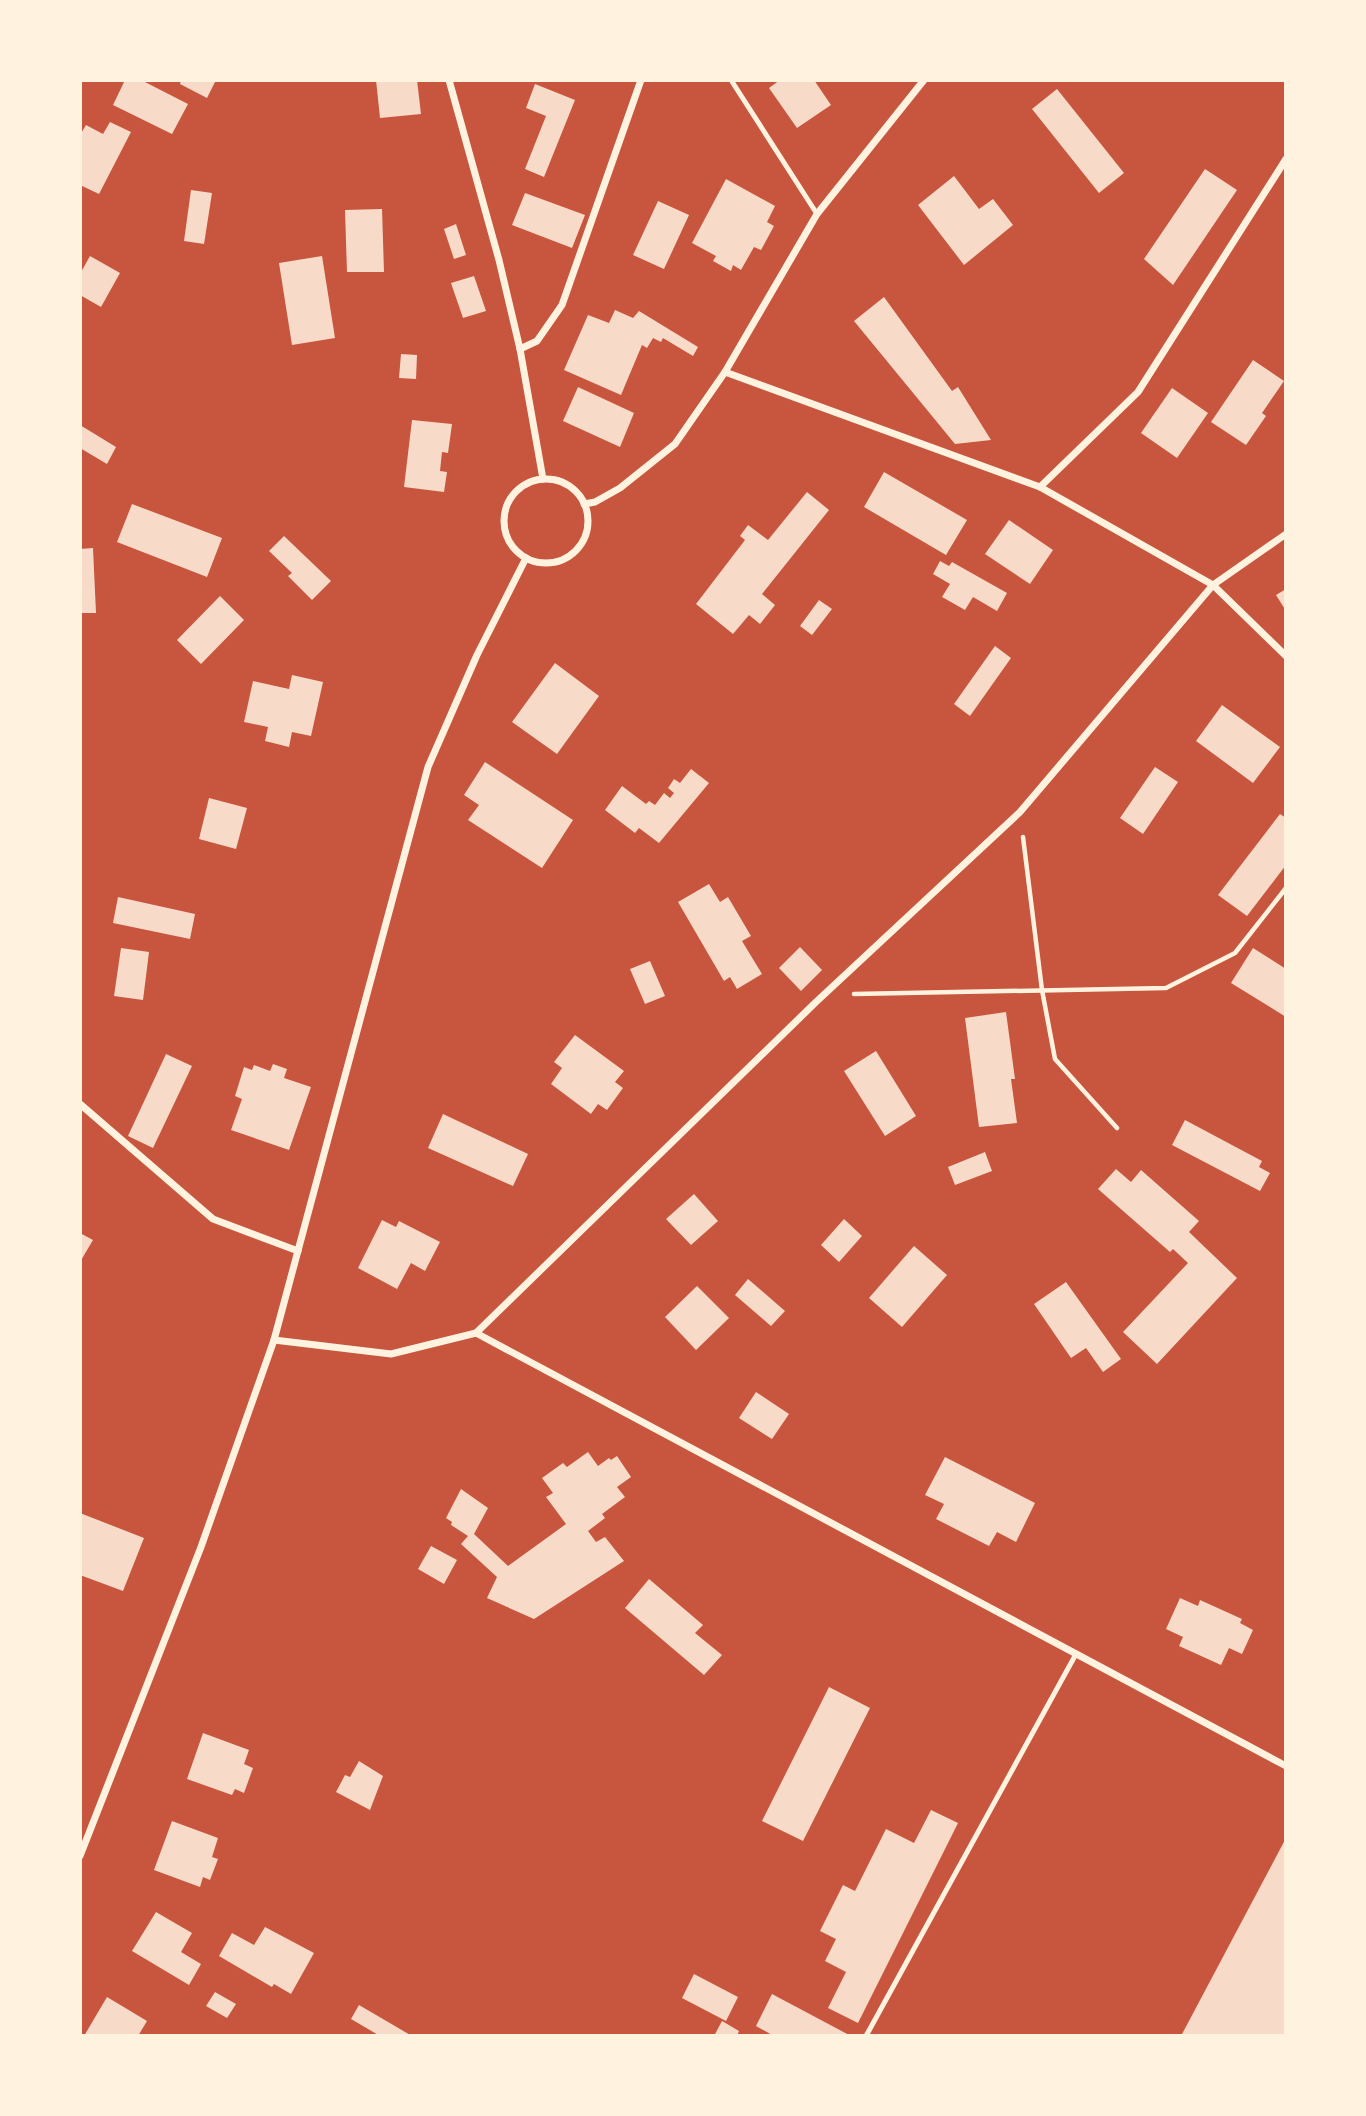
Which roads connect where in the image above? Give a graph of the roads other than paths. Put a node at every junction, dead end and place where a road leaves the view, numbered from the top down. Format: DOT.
graph roads {
  1 [pos="449,80"];
  2 [pos="640,80"];
  3 [pos="730,80"];
  4 [pos="924,80"];
  5 [pos="1286,159"];
  6 [pos="817,214"];
  7 [pos="520,349"];
  8 [pos="725,372"];
  9 [pos="543,480"];
  10 [pos="1040,487"];
  11 [pos="584,504"];
  12 [pos="1286,534"];
  13 [pos="526,558"];
  14 [pos="1213,585"];
  15 [pos="1286,656"];
  16 [pos="80,1104"];
  17 [pos="299,1251"];
  18 [pos="476,1333"];
  19 [pos="274,1340"];
  20 [pos="1076,1654"];
  21 [pos="1286,1766"];
  22 [pos="80,1856"];
  23 [pos="866,2035"];
  1 -- 7 [label="street"];
  2 -- 7 [label="street"];
  3 -- 6 [label="lane"];
  4 -- 6 [label="street"];
  5 -- 10 [label="street"];
  6 -- 8 [label="street"];
  7 -- 9 [label="street"];
  8 -- 10 [label="street"];
  8 -- 11 [label="street"];
  9 -- 11 [label="street"];
  9 -- 13 [label="street"];
  10 -- 14 [label="street"];
  11 -- 13 [label="street"];
  12 -- 14 [label="street"];
  13 -- 17 [label="street"];
  14 -- 15 [label="street"];
  14 -- 18 [label="street"];
  16 -- 17 [label="street"];
  17 -- 19 [label="street"];
  18 -- 19 [label="street"];
  18 -- 20 [label="street"];
  19 -- 22 [label="street"];
  20 -- 21 [label="street"];
  20 -- 23 [label="lane"];
}
